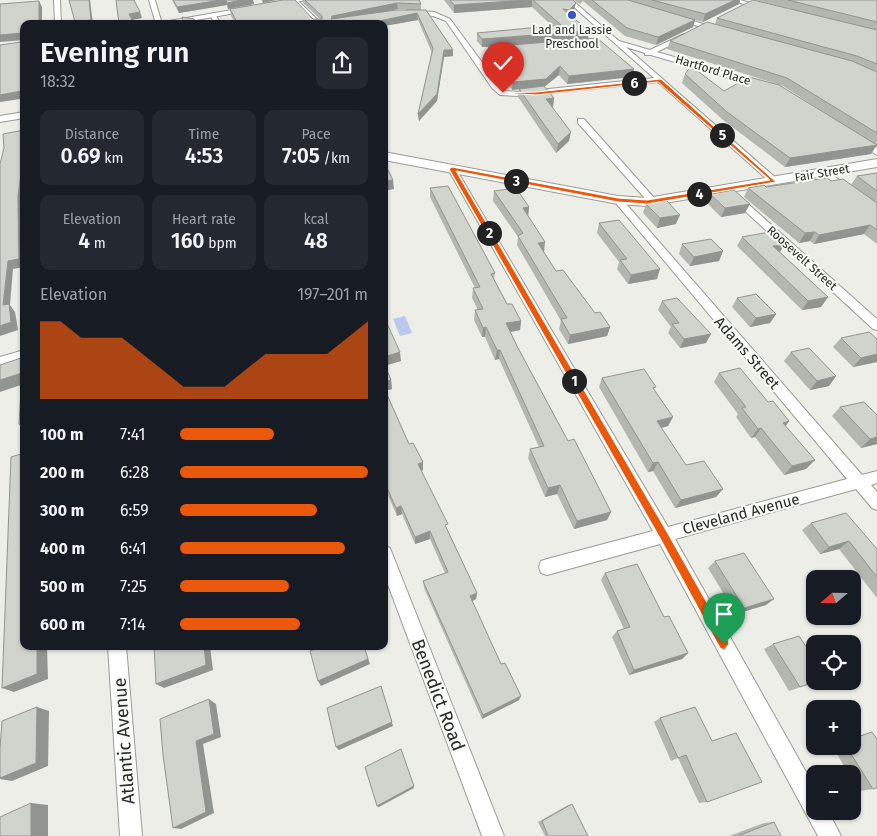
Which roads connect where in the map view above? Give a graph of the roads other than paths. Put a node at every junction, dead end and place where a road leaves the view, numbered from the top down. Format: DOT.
graph roads {
  1 [pos="57,0"];
  2 [pos="152,0"];
  3 [pos="569,0"];
  4 [pos="733,0"];
  5 [pos="758,0"];
  6 [pos="299,1"];
  7 [pos="259,3"];
  8 [pos="750,4"];
  9 [pos="742,8"];
  10 [pos="769,9"];
  11 [pos="400,13"];
  12 [pos="213,15"];
  13 [pos="670,16"];
  14 [pos="58,20"];
  15 [pos="157,20"];
  16 [pos="182,20"];
  17 [pos="216,20"];
  18 [pos="316,20"];
  19 [pos="712,22"];
  20 [pos="704,26"];
  21 [pos="722,31"];
  22 [pos="605,41"];
  23 [pos="616,42"];
  24 [pos="482,51"];
  25 [pos="472,52"];
  26 [pos="650,52"];
  27 [pos="637,58"];
  28 [pos="659,80"];
  29 [pos="769,88"];
  30 [pos="20,116"];
  31 [pos="0,119"];
  32 [pos="581,121"];
  33 [pos="854,137"];
  34 [pos="877,152"];
  35 [pos="388,157"];
  36 [pos="877,164"];
  37 [pos="452,169"];
  38 [pos="824,172"];
  39 [pos="774,181"];
  40 [pos="726,189"];
  41 [pos="618,200"];
  42 [pos="653,202"];
  43 [pos="877,212"];
  44 [pos="877,326"];
  45 [pos="20,355"];
  46 [pos="0,362"];
  47 [pos="877,477"];
  48 [pos="859,482"];
  49 [pos="877,503"];
  50 [pos="664,535"];
  51 [pos="388,563"];
  52 [pos="547,567"];
  53 [pos="116,650"];
  54 [pos="806,792"];
  55 [pos="821,820"];
  56 [pos="131,836"];
  57 [pos="493,836"];
  58 [pos="830,836"];
  1 -- 14 [label="street"];
  2 -- 15 [label="street"];
  3 -- 23 [label="street"];
  4 -- 8 [label="street"];
  5 -- 8 [label="street"];
  6 -- 7 [label="street"];
  6 -- 18 [label="street"];
  7 -- 12 [label="street"];
  8 -- 9 [label="street"];
  8 -- 10 [label="street"];
  11 -- 25 [label="street"];
  12 -- 16 [label="street"];
  12 -- 17 [label="street"];
  13 -- 20 [label="street"];
  19 -- 20 [label="street"];
  20 -- 21 [label="street"];
  20 -- 26 [label="street"];
  22 -- 23 [label="street"];
  23 -- 26 [label="street, Hartford Place"];
  23 -- 27 [label="street"];
  24 -- 25 [label="street"];
  25 -- 28 [label="street"];
  26 -- 27 [label="street"];
  26 -- 29 [label="street, Hartford Place"];
  27 -- 28 [label="street"];
  28 -- 39 [label="street"];
  30 -- 31 [label="street"];
  32 -- 42 [label="street"];
  33 -- 34 [label="street"];
  35 -- 37 [label="street, Fair Street"];
  36 -- 38 [label="street, Fair Street"];
  37 -- 41 [label="street, Fair Street"];
  37 -- 50 [label="street"];
  38 -- 39 [label="street, Fair Street"];
  38 -- 43 [label="street"];
  39 -- 40 [label="street, Fair Street"];
  40 -- 42 [label="street, Fair Street"];
  40 -- 44 [label="street, Roosevelt Street"];
  41 -- 42 [label="street, Fair Street"];
  41 -- 48 [label="street, Adams Street"];
  45 -- 46 [label="street"];
  47 -- 48 [label="street, Cleveland Avenue"];
  48 -- 49 [label="street, Adams Street"];
  48 -- 50 [label="street, Cleveland Avenue"];
  50 -- 52 [label="street, Cleveland Avenue"];
  50 -- 54 [label="street"];
  51 -- 57 [label="street, Benedict Road"];
  53 -- 56 [label="street, Atlantic Avenue"];
  55 -- 58 [label="street"];
}
